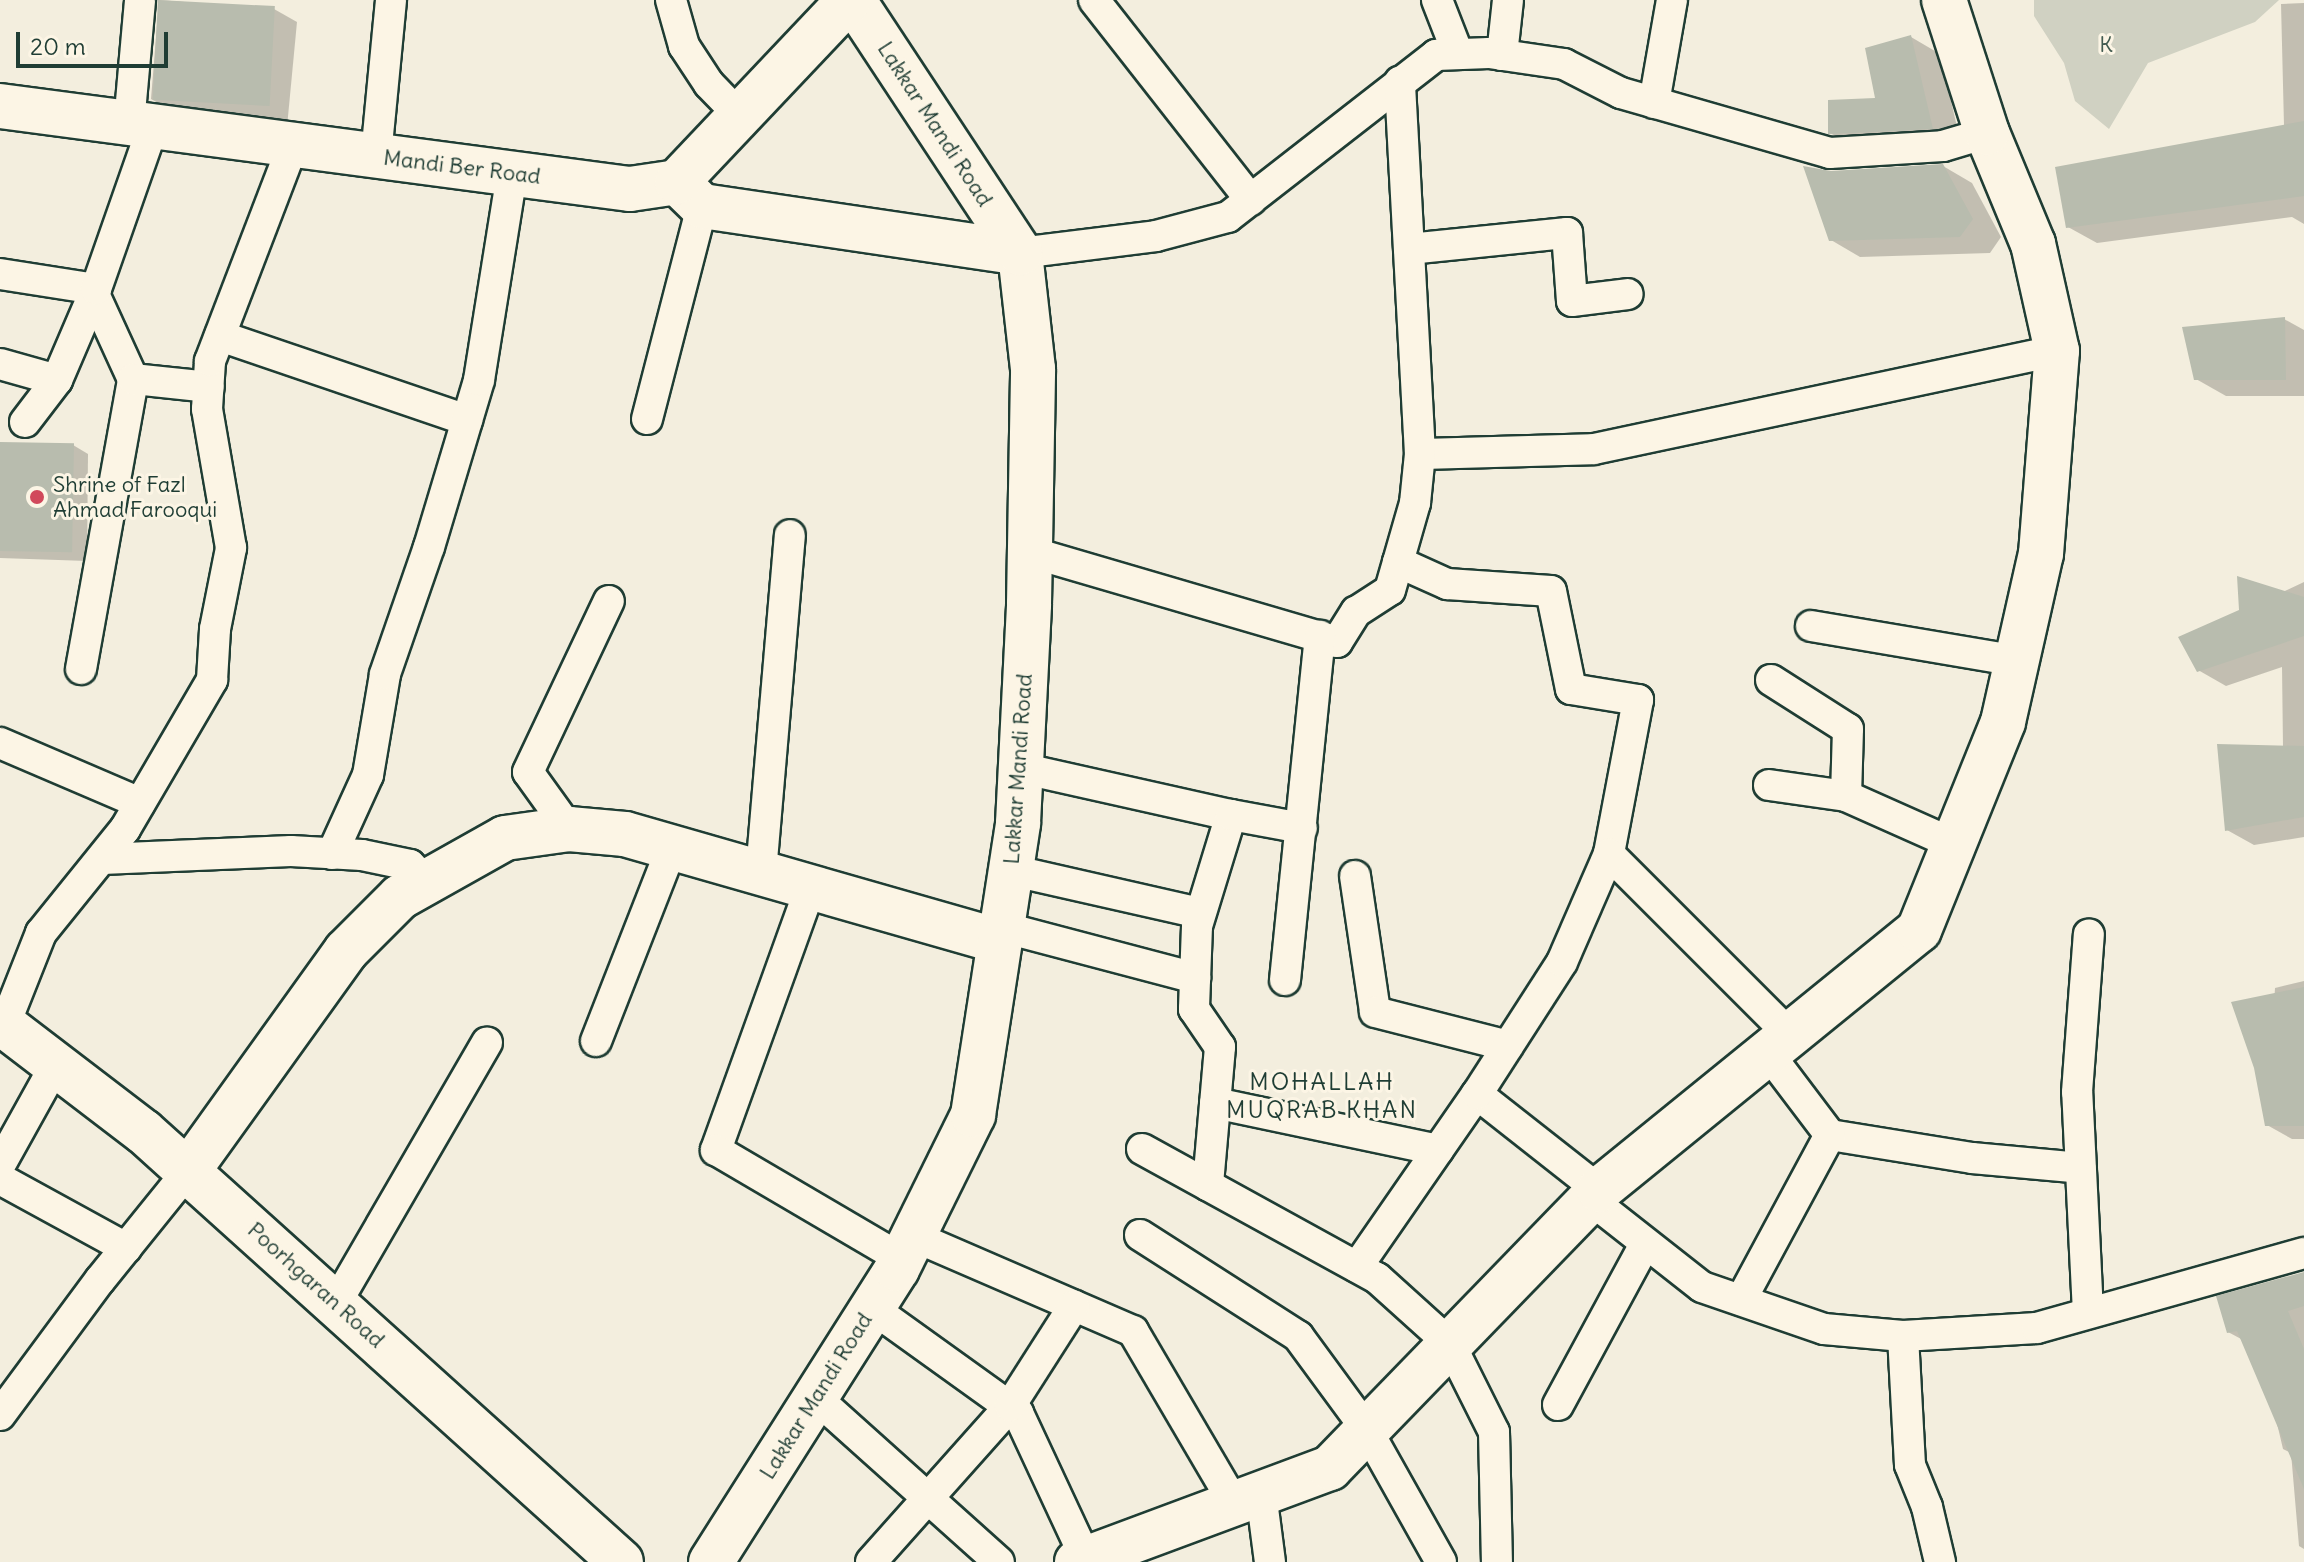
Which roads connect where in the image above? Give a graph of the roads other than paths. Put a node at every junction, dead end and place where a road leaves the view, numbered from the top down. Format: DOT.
graph roads {
  1 [pos="140,0"];
  2 [pos="391,0"];
  3 [pos="671,0"];
  4 [pos="851,0"];
  5 [pos="1437,0"];
  6 [pos="1508,0"];
  7 [pos="1672,0"];
  8 [pos="1944,0"];
  9 [pos="1103,3"];
  10 [pos="1458,54"];
  11 [pos="1502,55"];
  12 [pos="1400,82"];
  13 [pos="1654,103"];
  14 [pos="0,106"];
  15 [pos="739,115"];
  16 [pos="141,125"];
  17 [pos="1987,133"];
  18 [pos="293,145"];
  19 [pos="376,156"];
  20 [pos="512,174"];
  21 [pos="689,194"];
  22 [pos="1251,200"];
  23 [pos="1409,249"];
  24 [pos="1020,253"];
  25 [pos="0,274"];
  26 [pos="95,291"];
  27 [pos="1628,294"];
  28 [pos="220,336"];
  29 [pos="2057,351"];
  30 [pos="0,364"];
  31 [pos="133,379"];
  32 [pos="57,380"];
  33 [pos="209,387"];
  34 [pos="647,419"];
  35 [pos="467,420"];
  36 [pos="25,422"];
  37 [pos="1420,454"];
  38 [pos="790,535"];
  39 [pos="1030,552"];
  40 [pos="1398,562"];
  41 [pos="609,601"];
  42 [pos="1811,626"];
  43 [pos="1320,636"];
  44 [pos="2017,661"];
  45 [pos="81,669"];
  46 [pos="1771,680"];
  47 [pos="0,743"];
  48 [pos="1020,768"];
  49 [pos="1769,785"];
  50 [pos="1846,796"];
  51 [pos="140,803"];
  52 [pos="1231,815"];
  53 [pos="1302,828"];
  54 [pos="569,829"];
  55 [pos="1954,844"];
  56 [pos="672,847"];
  57 [pos="332,854"];
  58 [pos="1609,854"];
  59 [pos="102,859"];
  60 [pos="1010,870"];
  61 [pos="761,872"];
  62 [pos="1355,876"];
  63 [pos="427,882"];
  64 [pos="811,886"];
  65 [pos="1200,913"];
  66 [pos="1001,934"];
  67 [pos="2089,934"];
  68 [pos="1195,978"];
  69 [pos="1285,980"];
  70 [pos="2,1023"];
  71 [pos="596,1041"];
  72 [pos="487,1043"];
  73 [pos="1779,1044"];
  74 [pos="1508,1046"];
  75 [pos="56,1064"];
  76 [pos="1477,1094"];
  77 [pos="1215,1103"];
  78 [pos="1830,1135"];
  79 [pos="1142,1149"];
  80 [pos="1438,1150"];
  81 [pos="0,1165"];
  82 [pos="2081,1168"];
  83 [pos="188,1171"];
  84 [pos="0,1179"];
  85 [pos="1208,1185"];
  86 [pos="1595,1195"];
  87 [pos="1140,1235"];
  88 [pos="1645,1244"];
  89 [pos="126,1248"];
  90 [pos="907,1248"];
  91 [pos="2304,1253"];
  92 [pos="1357,1267"];
  93 [pos="1741,1300"];
  94 [pos="336,1303"];
  95 [pos="1074,1306"];
  96 [pos="872,1308"];
  97 [pos="2088,1313"];
  98 [pos="1903,1336"];
  99 [pos="1450,1344"];
  100 [pos="815,1397"];
  101 [pos="1558,1405"];
  102 [pos="1010,1406"];
  103 [pos="0,1415"];
  104 [pos="1367,1430"];
  105 [pos="926,1497"];
  106 [pos="1248,1498"];
  107 [pos="1081,1559"];
  108 [pos="621,1562"];
  109 [pos="711,1562"];
  110 [pos="871,1562"];
  111 [pos="999,1562"];
  112 [pos="1270,1562"];
  113 [pos="1441,1562"];
  114 [pos="1497,1562"];
  115 [pos="1940,1562"];
  1 -- 16 [label="lane"];
  2 -- 19 [label="lane"];
  3 -- 15 [label="lane"];
  4 -- 15 [label="street"];
  4 -- 24 [label="street, Lakkar Mandi Road"];
  5 -- 10 [label="lane"];
  6 -- 11 [label="lane"];
  7 -- 13 [label="lane"];
  8 -- 17 [label="street"];
  9 -- 22 [label="lane"];
  10 -- 11 [label="lane"];
  10 -- 12 [label="lane"];
  11 -- 13 [label="lane"];
  12 -- 22 [label="lane"];
  12 -- 23 [label="lane"];
  13 -- 17 [label="lane"];
  14 -- 16 [label="street, Mandi Ber Road"];
  15 -- 21 [label="street"];
  16 -- 18 [label="street, Mandi Ber Road"];
  16 -- 26 [label="lane"];
  17 -- 29 [label="street"];
  18 -- 19 [label="street, Mandi Ber Road"];
  18 -- 28 [label="lane"];
  19 -- 20 [label="street, Mandi Ber Road"];
  20 -- 21 [label="street, Mandi Ber Road"];
  20 -- 35 [label="lane"];
  21 -- 24 [label="street, Mandi Ber Road"];
  21 -- 34 [label="lane"];
  22 -- 24 [label="lane"];
  23 -- 27 [label="lane"];
  23 -- 37 [label="lane"];
  24 -- 39 [label="street, Lakkar Mandi Road"];
  25 -- 26 [label="lane"];
  26 -- 31 [label="lane"];
  26 -- 32 [label="lane"];
  28 -- 33 [label="lane"];
  28 -- 35 [label="lane"];
  29 -- 37 [label="lane"];
  29 -- 44 [label="street"];
  30 -- 32 [label="lane"];
  31 -- 33 [label="lane"];
  31 -- 45 [label="lane"];
  32 -- 36 [label="lane"];
  33 -- 51 [label="lane"];
  35 -- 57 [label="lane"];
  37 -- 40 [label="lane"];
  38 -- 61 [label="lane"];
  39 -- 43 [label="lane"];
  39 -- 48 [label="street, Lakkar Mandi Road"];
  40 -- 43 [label="lane"];
  40 -- 58 [label="lane"];
  41 -- 54 [label="lane"];
  42 -- 44 [label="lane"];
  43 -- 53 [label="lane"];
  44 -- 55 [label="street"];
  46 -- 50 [label="lane"];
  47 -- 51 [label="lane"];
  48 -- 52 [label="lane"];
  48 -- 60 [label="street, Lakkar Mandi Road"];
  49 -- 50 [label="lane"];
  50 -- 55 [label="lane"];
  51 -- 59 [label="lane"];
  52 -- 53 [label="lane"];
  52 -- 65 [label="lane"];
  53 -- 69 [label="lane"];
  54 -- 56 [label="street"];
  54 -- 63 [label="street"];
  55 -- 73 [label="street"];
  56 -- 61 [label="street"];
  56 -- 71 [label="lane"];
  57 -- 59 [label="lane"];
  57 -- 63 [label="lane"];
  58 -- 73 [label="lane"];
  58 -- 74 [label="lane"];
  59 -- 70 [label="lane"];
  60 -- 65 [label="lane"];
  60 -- 66 [label="street, Lakkar Mandi Road"];
  61 -- 64 [label="street"];
  62 -- 74 [label="lane"];
  63 -- 83 [label="street"];
  64 -- 66 [label="street"];
  64 -- 90 [label="lane"];
  65 -- 68 [label="lane"];
  66 -- 68 [label="lane"];
  66 -- 90 [label="street, Lakkar Mandi Road"];
  67 -- 82 [label="lane"];
  68 -- 77 [label="lane"];
  70 -- 75 [label="street, Poorhgaran Road"];
  72 -- 94 [label="lane"];
  73 -- 78 [label="lane"];
  73 -- 86 [label="street"];
  74 -- 76 [label="lane"];
  75 -- 81 [label="lane"];
  75 -- 83 [label="street, Poorhgaran Road"];
  76 -- 80 [label="lane"];
  76 -- 86 [label="lane"];
  77 -- 80 [label="lane"];
  77 -- 85 [label="lane"];
  78 -- 82 [label="lane"];
  78 -- 93 [label="lane"];
  79 -- 85 [label="lane"];
  80 -- 92 [label="lane"];
  82 -- 97 [label="lane"];
  83 -- 89 [label="lane"];
  83 -- 94 [label="street, Poorhgaran Road"];
  84 -- 89 [label="lane"];
  85 -- 92 [label="lane"];
  86 -- 88 [label="lane"];
  86 -- 99 [label="street"];
  87 -- 104 [label="lane"];
  88 -- 93 [label="lane"];
  88 -- 101 [label="lane"];
  89 -- 103 [label="lane"];
  90 -- 95 [label="lane"];
  90 -- 96 [label="street, Lakkar Mandi Road"];
  91 -- 97 [label="lane"];
  92 -- 99 [label="lane"];
  93 -- 98 [label="lane"];
  94 -- 108 [label="street, Poorhgaran Road"];
  95 -- 102 [label="lane"];
  95 -- 106 [label="lane"];
  96 -- 100 [label="street, Lakkar Mandi Road"];
  96 -- 102 [label="lane"];
  97 -- 98 [label="lane"];
  98 -- 115 [label="lane"];
  99 -- 104 [label="street"];
  99 -- 114 [label="lane"];
  100 -- 105 [label="lane"];
  100 -- 109 [label="street, Lakkar Mandi Road"];
  102 -- 105 [label="lane"];
  102 -- 107 [label="lane"];
  104 -- 106 [label="street"];
  104 -- 113 [label="lane"];
  105 -- 110 [label="lane"];
  105 -- 111 [label="lane"];
  106 -- 107 [label="street"];
  106 -- 112 [label="lane"];
}
